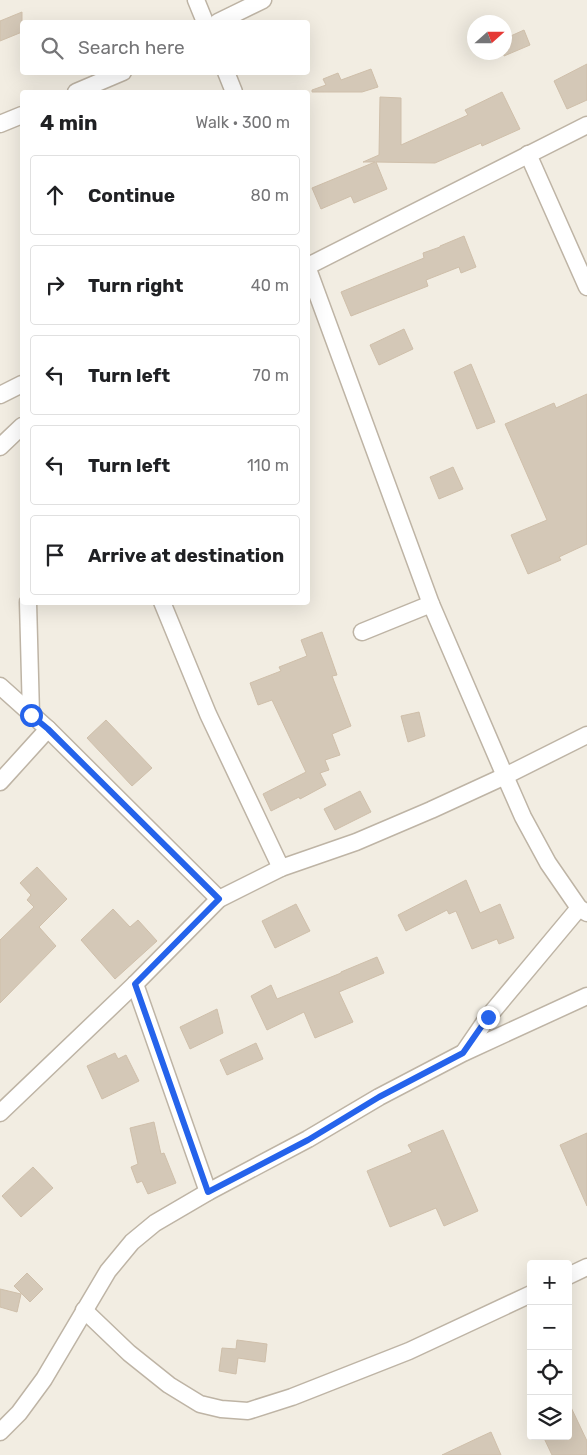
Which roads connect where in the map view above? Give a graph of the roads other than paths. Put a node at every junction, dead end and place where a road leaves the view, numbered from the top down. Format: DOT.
graph roads {
  1 [pos="196,0"];
  2 [pos="263,0"];
  3 [pos="204,20"];
  4 [pos="222,20"];
  5 [pos="116,75"];
  6 [pos="227,75"];
  7 [pos="81,90"];
  8 [pos="233,90"];
  9 [pos="20,116"];
  10 [pos="0,124"];
  11 [pos="587,125"];
  12 [pos="528,154"];
  13 [pos="310,266"];
  14 [pos="310,272"];
  15 [pos="587,287"];
  16 [pos="20,385"];
  17 [pos="0,395"];
  18 [pos="20,428"];
  19 [pos="0,447"];
  20 [pos="431,604"];
  21 [pos="28,605"];
  22 [pos="163,605"];
  23 [pos="362,632"];
  24 [pos="0,686"];
  25 [pos="31,715"];
  26 [pos="48,729"];
  27 [pos="587,735"];
  28 [pos="505,776"];
  29 [pos="0,782"];
  30 [pos="280,868"];
  31 [pos="219,899"];
  32 [pos="583,911"];
  33 [pos="135,984"];
  34 [pos="587,996"];
  35 [pos="463,1053"];
  36 [pos="0,1114"];
  37 [pos="208,1192"];
  38 [pos="587,1267"];
  39 [pos="572,1274"];
  40 [pos="527,1296"];
  41 [pos="84,1310"];
  42 [pos="0,1432"];
  1 -- 3 [label="street"];
  2 -- 4 [label="street"];
  5 -- 7 [label="street"];
  6 -- 8 [label="street"];
  9 -- 10 [label="street"];
  11 -- 12 [label="street"];
  12 -- 13 [label="street"];
  12 -- 15 [label="street"];
  14 -- 20 [label="street"];
  16 -- 17 [label="street"];
  18 -- 19 [label="street"];
  20 -- 23 [label="street"];
  20 -- 28 [label="street"];
  21 -- 25 [label="street"];
  22 -- 30 [label="street"];
  24 -- 25 [label="street"];
  25 -- 26 [label="street"];
  26 -- 29 [label="street"];
  26 -- 31 [label="street"];
  27 -- 28 [label="street"];
  28 -- 30 [label="street"];
  28 -- 32 [label="street"];
  30 -- 31 [label="street"];
  31 -- 33 [label="street"];
  32 -- 35 [label="street"];
  33 -- 36 [label="street"];
  33 -- 37 [label="street"];
  34 -- 35 [label="street"];
  35 -- 37 [label="street"];
  37 -- 41 [label="street"];
  38 -- 39 [label="street"];
  40 -- 41 [label="street"];
  41 -- 42 [label="street"];
}
